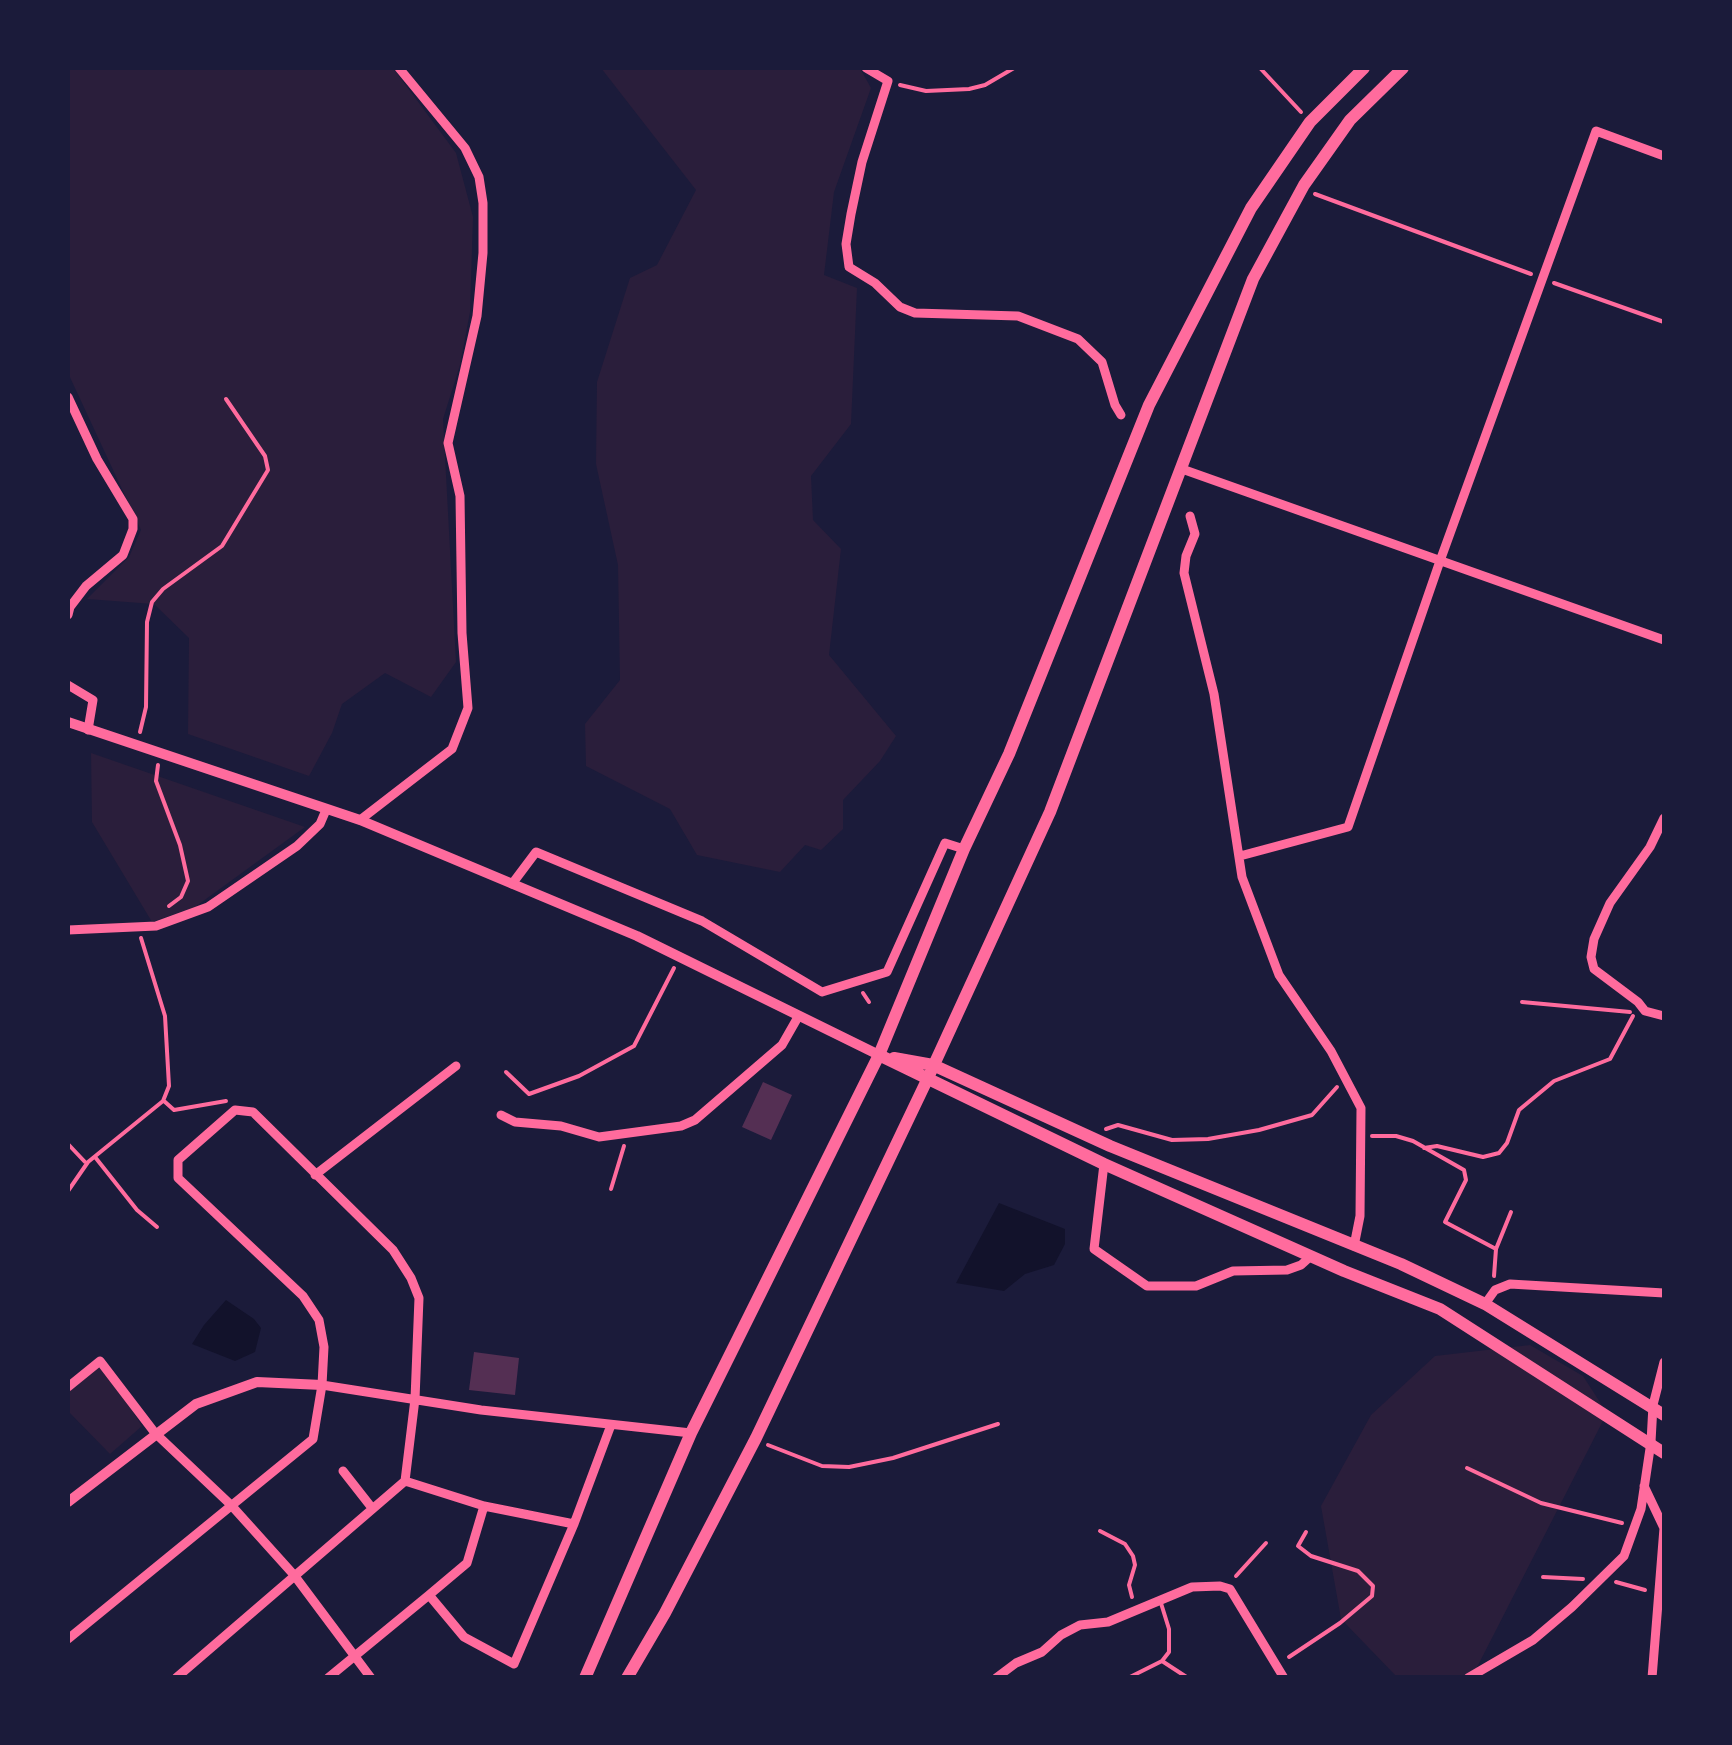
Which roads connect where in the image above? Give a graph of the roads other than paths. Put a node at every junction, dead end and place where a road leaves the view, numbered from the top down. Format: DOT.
graph roads {
  1 [pos="398,68"];
  2 [pos="866,68"];
  3 [pos="1364,68"];
  4 [pos="1402,68"];
  5 [pos="1664,156"];
  6 [pos="68,397"];
  7 [pos="1121,415"];
  8 [pos="1182,468"];
  9 [pos="1190,516"];
  10 [pos="1440,561"];
  11 [pos="68,615"];
  12 [pos="1664,640"];
  13 [pos="68,686"];
  14 [pos="68,722"];
  15 [pos="88,730"];
  16 [pos="326,810"];
  17 [pos="1664,818"];
  18 [pos="360,820"];
  19 [pos="964,850"];
  20 [pos="1240,856"];
  21 [pos="512,884"];
  22 [pos="68,930"];
  23 [pos="1664,1016"];
  24 [pos="798,1017"];
  25 [pos="878,1055"];
  26 [pos="933,1065"];
  27 [pos="456,1066"];
  28 [pos="927,1080"];
  29 [pos="501,1115"];
  30 [pos="1104,1164"];
  31 [pos="315,1174"];
  32 [pos="1354,1246"];
  33 [pos="1310,1256"];
  34 [pos="1664,1293"];
  35 [pos="1485,1304"];
  36 [pos="1664,1362"];
  37 [pos="322,1385"];
  38 [pos="68,1387"];
  39 [pos="415,1399"];
  40 [pos="1653,1406"];
  41 [pos="1664,1415"];
  42 [pos="611,1425"];
  43 [pos="154,1433"];
  44 [pos="692,1433"];
  45 [pos="1652,1442"];
  46 [pos="1664,1453"];
  47 [pos="343,1471"];
  48 [pos="405,1481"];
  49 [pos="1644,1486"];
  50 [pos="68,1502"];
  51 [pos="231,1505"];
  52 [pos="484,1506"];
  53 [pos="372,1508"];
  54 [pos="574,1524"];
  55 [pos="294,1575"];
  56 [pos="429,1595"];
  57 [pos="1160,1600"];
  58 [pos="68,1639"];
  59 [pos="354,1656"];
  60 [pos="1162,1661"];
  61 [pos="1009,1674"];
  62 [pos="176,1678"];
  63 [pos="328,1678"];
  64 [pos="371,1678"];
  65 [pos="585,1678"];
  66 [pos="627,1678"];
  67 [pos="996,1678"];
  68 [pos="1128,1678"];
  69 [pos="1188,1678"];
  70 [pos="1284,1678"];
  71 [pos="1468,1678"];
  72 [pos="1652,1678"];
  1 -- 18 [label="street"];
  2 -- 7 [label="street"];
  3 -- 19 [label="main road"];
  4 -- 8 [label="main road"];
  5 -- 10 [label="street"];
  6 -- 11 [label="street"];
  8 -- 10 [label="street"];
  8 -- 26 [label="main road"];
  9 -- 20 [label="street"];
  10 -- 12 [label="street"];
  10 -- 20 [label="street"];
  13 -- 15 [label="street"];
  14 -- 15 [label="street"];
  15 -- 16 [label="street"];
  16 -- 18 [label="street"];
  16 -- 22 [label="street"];
  17 -- 23 [label="street"];
  18 -- 21 [label="street"];
  19 -- 21 [label="street"];
  19 -- 25 [label="main road"];
  20 -- 32 [label="street"];
  21 -- 24 [label="street"];
  24 -- 25 [label="street"];
  24 -- 29 [label="street"];
  25 -- 26 [label="main road"];
  25 -- 28 [label="main road"];
  25 -- 44 [label="main road"];
  26 -- 28 [label="main road"];
  26 -- 32 [label="main road"];
  27 -- 31 [label="street"];
  28 -- 30 [label="main road"];
  28 -- 66 [label="main road"];
  30 -- 33 [label="main road"];
  30 -- 33 [label="street"];
  31 -- 37 [label="street"];
  31 -- 39 [label="street"];
  32 -- 35 [label="main road"];
  33 -- 45 [label="main road"];
  34 -- 35 [label="street"];
  35 -- 40 [label="main road"];
  36 -- 40 [label="street"];
  37 -- 39 [label="street"];
  37 -- 43 [label="street"];
  37 -- 51 [label="street"];
  38 -- 43 [label="street"];
  39 -- 42 [label="street"];
  39 -- 48 [label="street"];
  40 -- 41 [label="main road"];
  40 -- 45 [label="street"];
  42 -- 44 [label="street"];
  42 -- 54 [label="street"];
  43 -- 50 [label="street"];
  43 -- 51 [label="street"];
  44 -- 65 [label="main road"];
  45 -- 46 [label="main road"];
  45 -- 49 [label="street"];
  47 -- 53 [label="street"];
  48 -- 52 [label="street"];
  48 -- 53 [label="street"];
  49 -- 71 [label="street"];
  49 -- 72 [label="street"];
  51 -- 55 [label="street"];
  51 -- 58 [label="street"];
  52 -- 54 [label="street"];
  52 -- 56 [label="street"];
  53 -- 55 [label="street"];
  54 -- 56 [label="street"];
  55 -- 59 [label="street"];
  55 -- 62 [label="street"];
  56 -- 59 [label="street"];
  57 -- 60 [label="lane"];
  57 -- 61 [label="street"];
  57 -- 70 [label="street"];
  59 -- 63 [label="street"];
  59 -- 64 [label="street"];
  60 -- 68 [label="lane"];
  60 -- 69 [label="lane"];
  61 -- 67 [label="street"];
}
